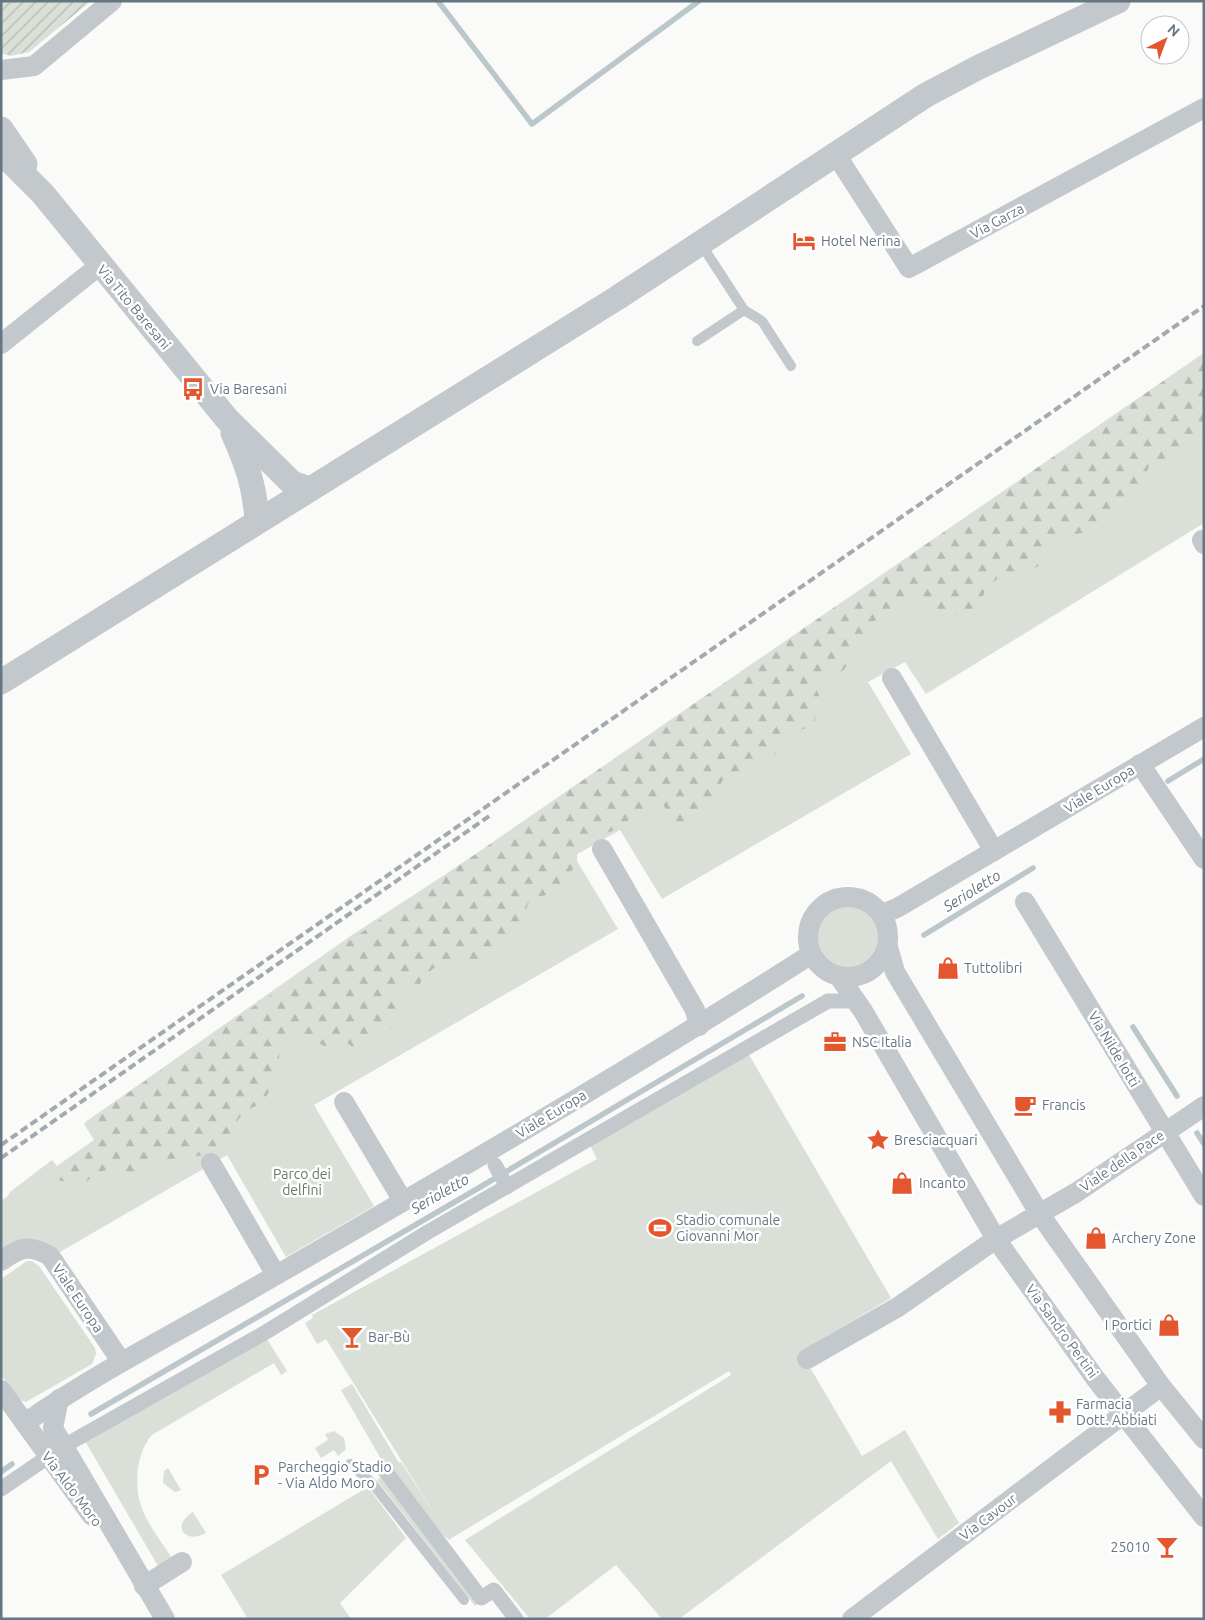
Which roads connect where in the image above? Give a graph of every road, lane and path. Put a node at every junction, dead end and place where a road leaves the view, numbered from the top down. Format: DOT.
graph roads {
  1 [pos="112,1"];
  2 [pos="1118,1"];
  3 [pos="1,70"];
  4 [pos="1204,108"];
  5 [pos="1,129"];
  6 [pos="1,152"];
  7 [pos="835,153"];
  8 [pos="43,194"];
  9 [pos="701,244"];
  10 [pos="100,265"];
  11 [pos="744,310"];
  12 [pos="697,341"];
  13 [pos="1,344"];
  14 [pos="791,366"];
  15 [pos="227,419"];
  16 [pos="310,489"];
  17 [pos="257,521"];
  18 [pos="892,678"];
  19 [pos="1,682"];
  20 [pos="1204,727"];
  21 [pos="1140,764"];
  22 [pos="602,849"];
  23 [pos="994,851"];
  24 [pos="1204,859"];
  25 [pos="1025,902"];
  26 [pos="882,914"];
  27 [pos="888,947"];
  28 [pos="810,955"];
  29 [pos="840,978"];
  30 [pos="857,1001"];
  31 [pos="699,1026"];
  32 [pos="344,1102"];
  33 [pos="1204,1106"];
  34 [pos="1165,1132"];
  35 [pos="211,1163"];
  36 [pos="1204,1196"];
  37 [pos="403,1201"];
  38 [pos="1039,1213"];
  39 [pos="996,1239"];
  40 [pos="1,1261"];
  41 [pos="276,1276"];
  42 [pos="807,1360"];
  43 [pos="121,1361"];
  44 [pos="1161,1386"];
  45 [pos="1,1390"];
  46 [pos="60,1399"];
  47 [pos="1124,1415"];
  48 [pos="24,1423"];
  49 [pos="1204,1440"];
  50 [pos="64,1446"];
  51 [pos="48,1456"];
  52 [pos="350,1464"];
  53 [pos="383,1468"];
  54 [pos="1,1489"];
  55 [pos="1204,1517"];
  56 [pos="182,1562"];
  57 [pos="144,1586"];
  58 [pos="464,1600"];
  59 [pos="165,1619"];
  60 [pos="516,1619"];
  61 [pos="852,1619"];
  1 -- 3 [label="street"];
  2 -- 7 [label="street"];
  4 -- 7 [label="street, Via Garza"];
  5 -- 8 [label="street, Via Tito Baresani"];
  6 -- 8 [label="street, Via Tito Baresani"];
  7 -- 9 [label="street"];
  8 -- 10 [label="street, Via Tito Baresani"];
  9 -- 11 [label="lane"];
  9 -- 16 [label="street"];
  10 -- 13 [label="street"];
  10 -- 15 [label="street, Via Tito Baresani"];
  11 -- 12 [label="lane"];
  11 -- 14 [label="lane"];
  15 -- 16 [label="street, Via Tito Baresani"];
  15 -- 17 [label="street, Via Tito Baresani"];
  16 -- 17 [label="street"];
  17 -- 19 [label="street"];
  18 -- 23 [label="street"];
  20 -- 21 [label="street, Viale Europa"];
  21 -- 23 [label="street, Viale Europa"];
  21 -- 24 [label="street"];
  22 -- 31 [label="street"];
  23 -- 26 [label="street, Viale Europa"];
  25 -- 34 [label="street, Via Nilde Iotti"];
  26 -- 27 [label="street"];
  26 -- 28 [label="street"];
  27 -- 29 [label="street"];
  27 -- 38 [label="street"];
  28 -- 29 [label="street"];
  28 -- 31 [label="street, Viale Europa"];
  29 -- 30 [label="street, Via Sandro Pertini"];
  30 -- 39 [label="street, Via Sandro Pertini"];
  30 -- 50 [label="street"];
  31 -- 37 [label="street, Viale Europa"];
  32 -- 37 [label="street"];
  33 -- 34 [label="street, Viale della Pace"];
  34 -- 36 [label="street, Via Nilde Iotti"];
  34 -- 38 [label="street, Viale della Pace"];
  35 -- 41 [label="street"];
  37 -- 41 [label="street, Viale Europa"];
  38 -- 39 [label="street"];
  38 -- 44 [label="street"];
  39 -- 42 [label="street"];
  39 -- 47 [label="street, Via Sandro Pertini"];
  40 -- 43 [label="street, Viale Europa"];
  41 -- 43 [label="street, Viale Europa"];
  43 -- 46 [label="street, Viale Europa"];
  44 -- 47 [label="street, Via Cavour"];
  44 -- 49 [label="street"];
  45 -- 48 [label="street, Via Aldo Moro"];
  46 -- 48 [label="street, Viale Europa"];
  46 -- 50 [label="street, Via Aldo Moro"];
  47 -- 55 [label="street, Via Sandro Pertini"];
  47 -- 61 [label="street, Via Cavour"];
  48 -- 51 [label="street, Via Aldo Moro"];
  50 -- 51 [label="street"];
  50 -- 57 [label="street, Via Aldo Moro"];
  51 -- 54 [label="street"];
  51 -- 57 [label="street, Via Aldo Moro"];
  52 -- 58 [label="lane"];
  53 -- 60 [label="street"];
  56 -- 57 [label="street"];
  57 -- 59 [label="street, Via Aldo Moro"];
}
